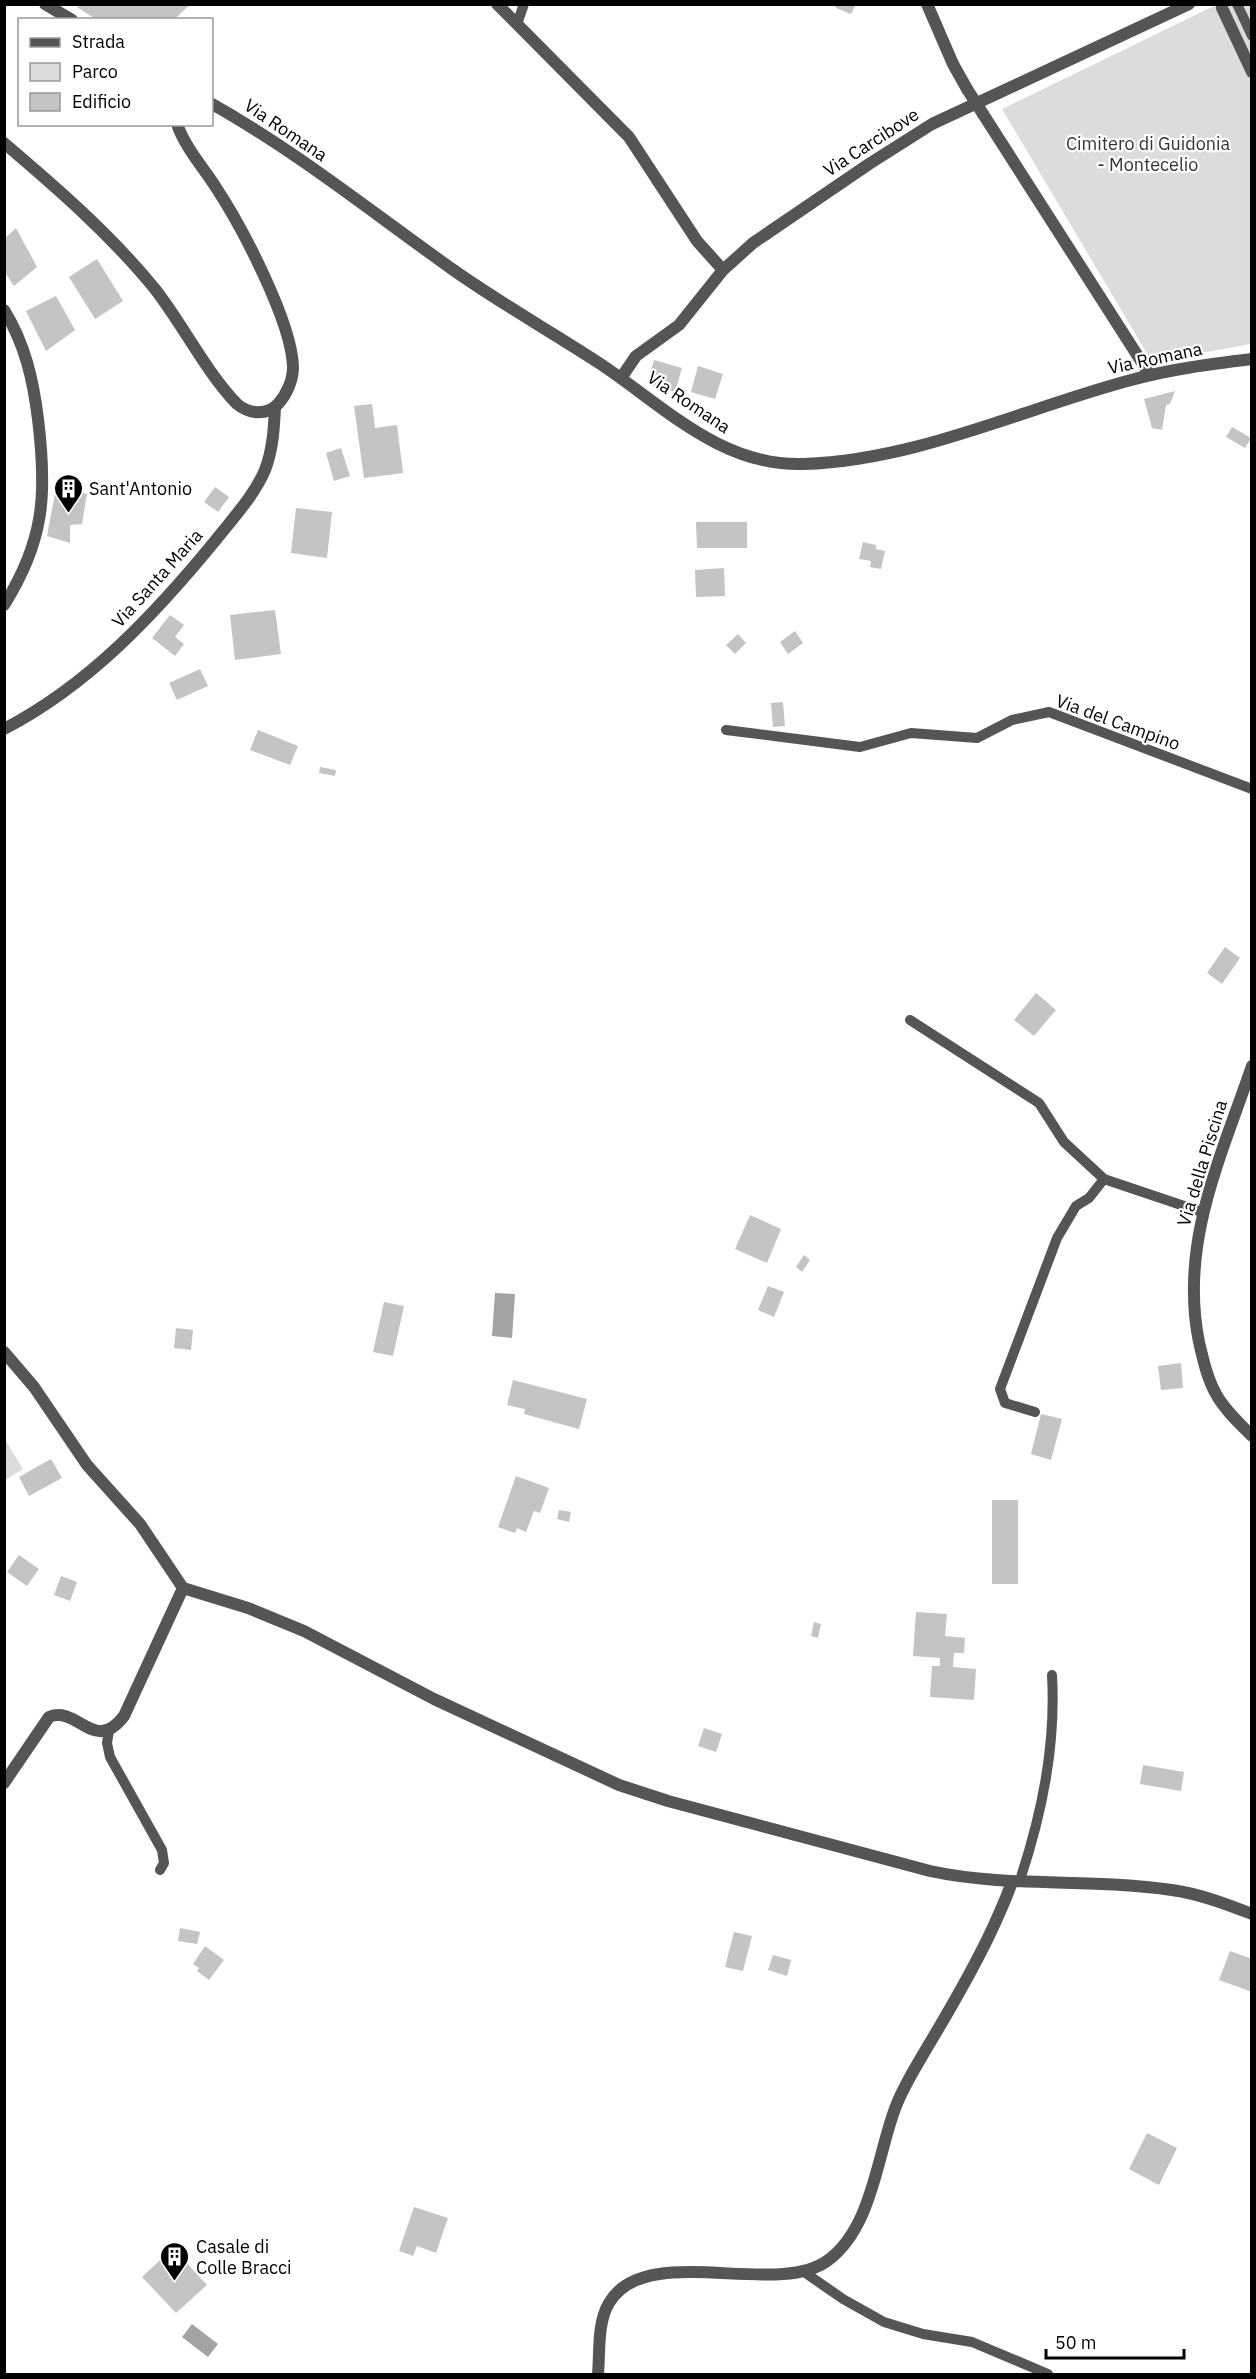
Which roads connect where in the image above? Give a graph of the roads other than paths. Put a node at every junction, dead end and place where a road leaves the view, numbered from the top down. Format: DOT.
graph roads {
  1 [pos="45,4"];
  2 [pos="497,4"];
  3 [pos="524,4"];
  4 [pos="927,4"];
  5 [pos="1189,4"];
  6 [pos="1237,4"];
  7 [pos="1222,8"];
  8 [pos="69,18"];
  9 [pos="517,24"];
  10 [pos="1251,36"];
  11 [pos="1251,72"];
  12 [pos="213,105"];
  13 [pos="178,126"];
  14 [pos="4,143"];
  15 [pos="723,270"];
  16 [pos="4,310"];
  17 [pos="1251,359"];
  18 [pos="1150,375"];
  19 [pos="621,378"];
  20 [pos="275,406"];
  21 [pos="4,605"];
  22 [pos="4,729"];
  23 [pos="726,730"];
  24 [pos="1251,789"];
  25 [pos="910,1020"];
  26 [pos="1251,1066"];
  27 [pos="1104,1179"];
  28 [pos="1202,1212"];
  29 [pos="4,1352"];
  30 [pos="1035,1412"];
  31 [pos="1251,1436"];
  32 [pos="183,1588"];
  33 [pos="1052,1675"];
  34 [pos="109,1731"];
  35 [pos="4,1783"];
  36 [pos="160,1870"];
  37 [pos="1016,1880"];
  38 [pos="1251,1914"];
  39 [pos="804,2272"];
  40 [pos="598,2374"];
  41 [pos="1048,2374"];
  1 -- 8 [label="street"];
  2 -- 9 [label="street"];
  3 -- 9 [label="lane"];
  4 -- 18 [label="street, bridge"];
  5 -- 15 [label="street, Via Carcibove"];
  6 -- 10 [label="lane"];
  7 -- 11 [label="street"];
  9 -- 15 [label="street"];
  12 -- 19 [label="street, Via Romana"];
  13 -- 20 [label="street"];
  14 -- 20 [label="street"];
  15 -- 19 [label="street, Via Carcibove"];
  16 -- 21 [label="street"];
  17 -- 18 [label="street, Via Romana"];
  18 -- 19 [label="street, Via Romana"];
  20 -- 22 [label="street, Via Santa Maria"];
  23 -- 24 [label="lane, Via del Campino"];
  25 -- 27 [label="lane"];
  26 -- 28 [label="street, Via della Piscina"];
  27 -- 28 [label="lane"];
  27 -- 30 [label="lane"];
  28 -- 31 [label="street, Via della Piscina"];
  29 -- 32 [label="street"];
  32 -- 34 [label="street"];
  32 -- 37 [label="street"];
  33 -- 37 [label="lane"];
  34 -- 35 [label="street"];
  34 -- 36 [label="lane"];
  37 -- 38 [label="street"];
  37 -- 39 [label="street"];
  39 -- 40 [label="street"];
  39 -- 41 [label="lane"];
}
